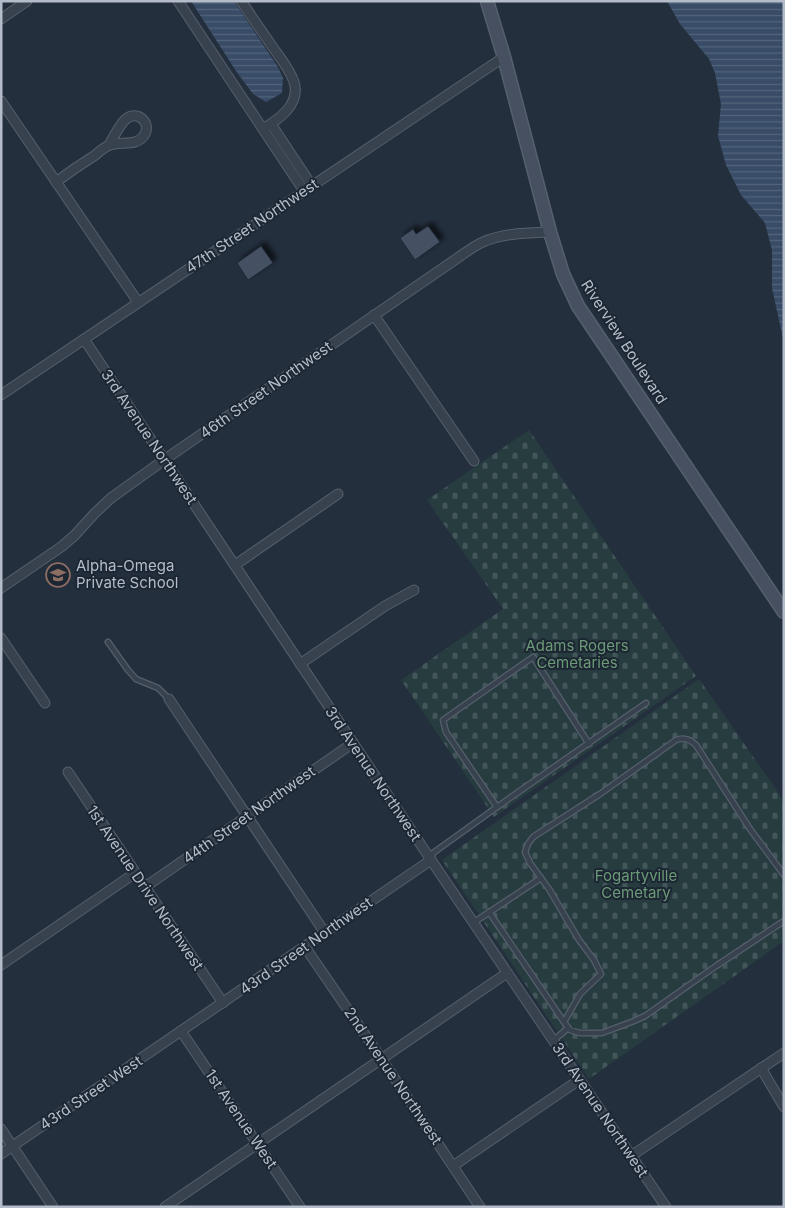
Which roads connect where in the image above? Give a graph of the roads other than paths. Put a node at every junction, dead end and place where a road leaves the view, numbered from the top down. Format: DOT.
graph roads {
  1 [pos="27,1"];
  2 [pos="178,1"];
  3 [pos="242,1"];
  4 [pos="487,1"];
  5 [pos="1,19"];
  6 [pos="504,57"];
  7 [pos="1,101"];
  8 [pos="272,124"];
  9 [pos="263,129"];
  10 [pos="109,145"];
  11 [pos="56,182"];
  12 [pos="312,186"];
  13 [pos="304,191"];
  14 [pos="550,232"];
  15 [pos="138,302"];
  16 [pos="374,314"];
  17 [pos="84,339"];
  18 [pos="1,395"];
  19 [pos="164,460"];
  20 [pos="474,461"];
  21 [pos="338,494"];
  22 [pos="235,565"];
  23 [pos="1,588"];
  24 [pos="414,590"];
  25 [pos="784,612"];
  26 [pos="1,638"];
  27 [pos="108,642"];
  28 [pos="300,664"];
  29 [pos="168,699"];
  30 [pos="45,703"];
  31 [pos="646,703"];
  32 [pos="353,743"];
  33 [pos="589,744"];
  34 [pos="68,772"];
  35 [pos="497,807"];
  36 [pos="247,817"];
  37 [pos="431,860"];
  38 [pos="135,873"];
  39 [pos="784,875"];
  40 [pos="541,878"];
  41 [pos="145,888"];
  42 [pos="489,912"];
  43 [pos="784,921"];
  44 [pos="473,923"];
  45 [pos="324,933"];
  46 [pos="305,947"];
  47 [pos="1,965"];
  48 [pos="507,973"];
  49 [pos="223,1003"];
  50 [pos="564,1022"];
  51 [pos="568,1028"];
  52 [pos="181,1031"];
  53 [pos="553,1041"];
  54 [pos="784,1053"];
  55 [pos="381,1058"];
  56 [pos="762,1068"];
  57 [pos="579,1080"];
  58 [pos="784,1108"];
  59 [pos="1,1130"];
  60 [pos="257,1144"];
  61 [pos="13,1146"];
  62 [pos="1,1154"];
  63 [pos="631,1156"];
  64 [pos="453,1166"];
  65 [pos="53,1207"];
  66 [pos="165,1207"];
  67 [pos="300,1207"];
  68 [pos="480,1207"];
  69 [pos="666,1207"];
  1 -- 5 [label="street"];
  2 -- 9 [label="street"];
  3 -- 8 [label="street"];
  4 -- 6 [label="street, Riverview Boulevard"];
  6 -- 12 [label="street, 47th Street Northwest"];
  6 -- 14 [label="street, Riverview Boulevard"];
  7 -- 11 [label="street"];
  8 -- 9 [label="street"];
  8 -- 12 [label="street"];
  9 -- 13 [label="street"];
  10 -- 11 [label="street"];
  11 -- 15 [label="street"];
  12 -- 13 [label="street, 47th Street Northwest"];
  13 -- 15 [label="street, 47th Street Northwest"];
  14 -- 16 [label="street, 46th Street Northwest"];
  14 -- 25 [label="street, Riverview Boulevard"];
  15 -- 17 [label="street, 47th Street Northwest"];
  16 -- 19 [label="street, 46th Street Northwest"];
  16 -- 20 [label="street"];
  17 -- 18 [label="street, 47th Street Northwest"];
  17 -- 19 [label="street, 3rd Avenue Northwest"];
  19 -- 22 [label="street, 3rd Avenue Northwest"];
  19 -- 23 [label="street, 46th Street Northwest"];
  21 -- 22 [label="street"];
  22 -- 28 [label="street, 3rd Avenue Northwest"];
  24 -- 28 [label="street"];
  26 -- 30 [label="street"];
  27 -- 29 [label="lane"];
  28 -- 32 [label="street, 3rd Avenue Northwest"];
  29 -- 36 [label="street"];
  31 -- 33 [label="lane"];
  32 -- 36 [label="street, 44th Street Northwest"];
  32 -- 37 [label="street, 3rd Avenue Northwest"];
  33 -- 35 [label="lane"];
  33 -- 35 [label="lane"];
  34 -- 38 [label="street, 1st Avenue Drive Northwest"];
  35 -- 37 [label="lane"];
  36 -- 41 [label="street, 44th Street Northwest"];
  36 -- 45 [label="street"];
  37 -- 44 [label="street, 3rd Avenue Northwest"];
  37 -- 45 [label="street, 43rd Street Northwest"];
  38 -- 41 [label="street, 1st Avenue Drive Northwest"];
  38 -- 47 [label="street"];
  39 -- 40 [label="lane"];
  40 -- 42 [label="lane"];
  40 -- 50 [label="lane"];
  41 -- 49 [label="street, 1st Avenue Drive Northwest"];
  42 -- 44 [label="lane"];
  42 -- 50 [label="lane"];
  43 -- 51 [label="lane"];
  44 -- 48 [label="street, 3rd Avenue Northwest"];
  45 -- 46 [label="street, 43rd Street Northwest"];
  46 -- 49 [label="street, 43rd Street Northwest"];
  46 -- 55 [label="street, 2nd Avenue Northwest"];
  48 -- 53 [label="street, 3rd Avenue Northwest"];
  48 -- 55 [label="street"];
  49 -- 52 [label="street, 43rd Street Northwest"];
  50 -- 51 [label="lane"];
  51 -- 53 [label="lane"];
  52 -- 60 [label="street, 1st Avenue West"];
  52 -- 61 [label="street, 43rd Street West"];
  53 -- 57 [label="street, 3rd Avenue Northwest"];
  54 -- 56 [label="street"];
  55 -- 60 [label="street"];
  55 -- 64 [label="street, 2nd Avenue Northwest"];
  56 -- 58 [label="street"];
  56 -- 63 [label="street"];
  57 -- 63 [label="street, 3rd Avenue Northwest"];
  57 -- 64 [label="street"];
  59 -- 61 [label="street"];
  60 -- 66 [label="street"];
  60 -- 67 [label="street, 1st Avenue West"];
  61 -- 62 [label="street, 43rd Street West"];
  61 -- 65 [label="street"];
  63 -- 69 [label="street, 3rd Avenue Northwest"];
  64 -- 68 [label="street, 2nd Avenue Northwest"];
}
